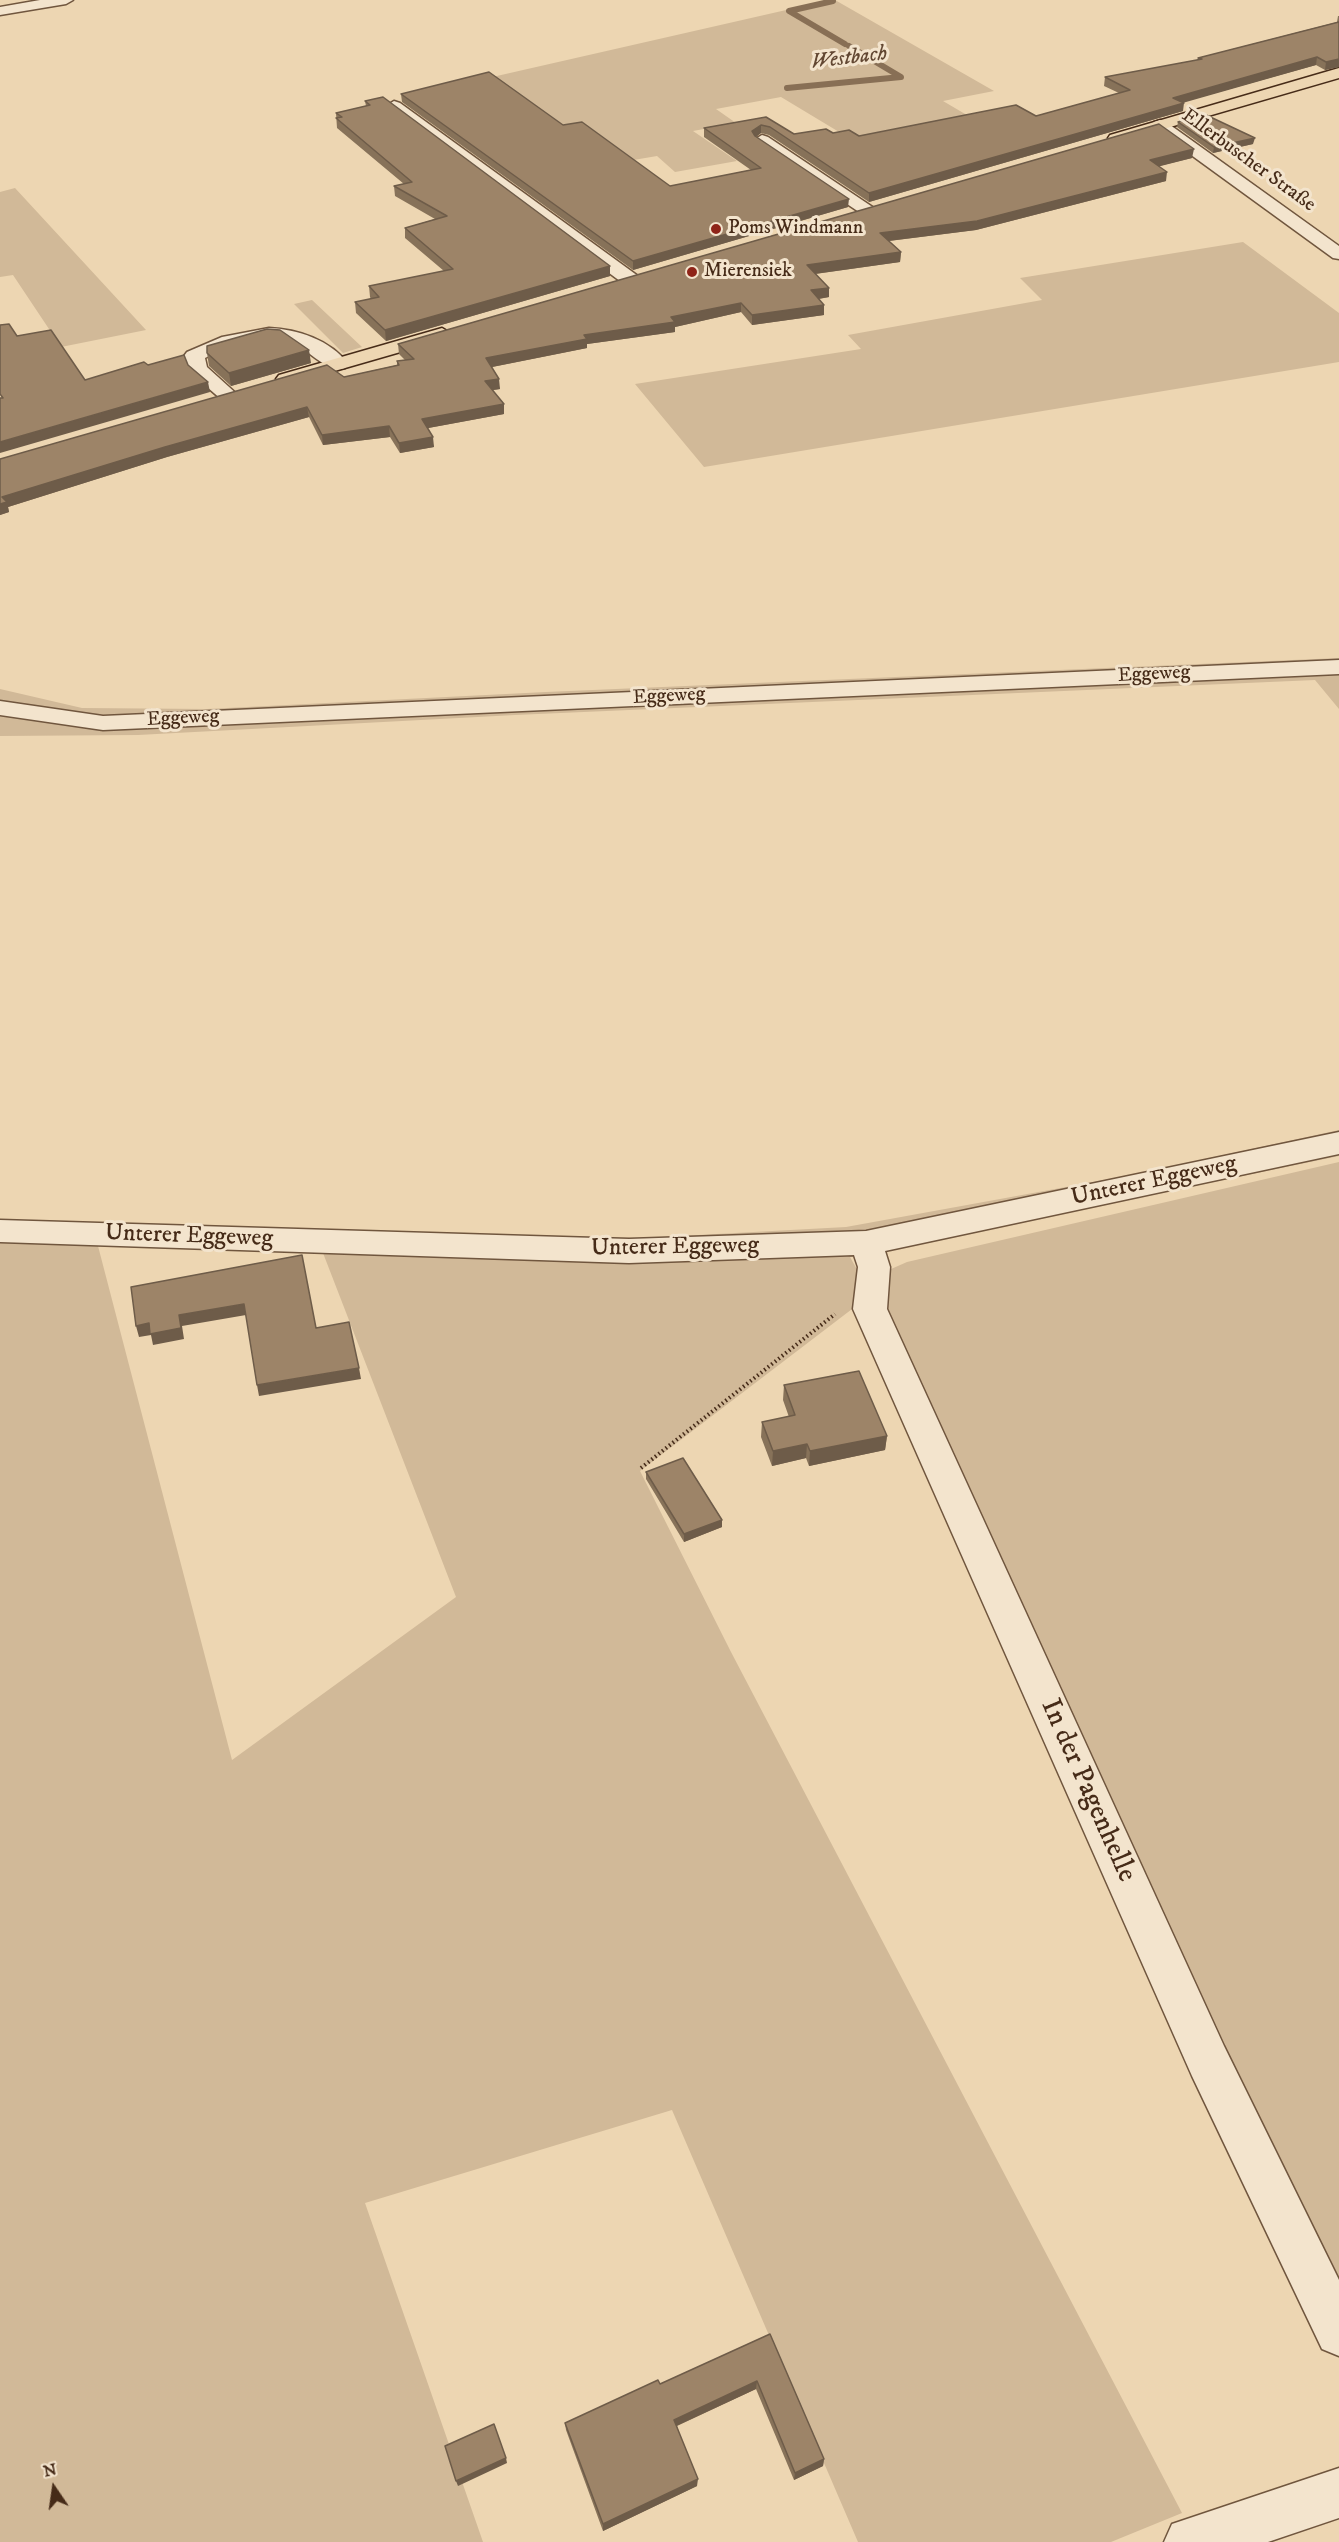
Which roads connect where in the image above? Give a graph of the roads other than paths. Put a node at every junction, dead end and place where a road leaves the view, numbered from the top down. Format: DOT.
graph roads {
  1 [pos="66,0"];
  2 [pos="0,11"];
  3 [pos="1339,73"];
  4 [pos="394,105"];
  5 [pos="1160,125"];
  6 [pos="762,140"];
  7 [pos="1104,141"];
  8 [pos="891,203"];
  9 [pos="868,210"];
  10 [pos="846,216"];
  11 [pos="1339,254"];
  12 [pos="654,273"];
  13 [pos="631,280"];
  14 [pos="609,286"];
  15 [pos="462,328"];
  16 [pos="338,364"];
  17 [pos="273,383"];
  18 [pos="251,390"];
  19 [pos="229,396"];
  20 [pos="206,403"];
  21 [pos="1331,667"];
  22 [pos="1339,688"];
  23 [pos="0,708"];
  24 [pos="1339,1143"];
  25 [pos="0,1231"];
  26 [pos="866,1243"];
  27 [pos="1339,2332"];
  28 [pos="1339,2493"];
  29 [pos="1190,2542"];
  1 -- 2 [label="street"];
  3 -- 5 [label="main road, Ellerbuscher Straße"];
  4 -- 13 [label="street"];
  5 -- 7 [label="main road, Ellerbuscher Straße"];
  5 -- 11 [label="street, Ellerbuscher Straße"];
  6 -- 9 [label="street"];
  8 -- 9 [label="main road"];
  9 -- 10 [label="main road"];
  12 -- 13 [label="main road"];
  13 -- 14 [label="main road"];
  15 -- 16 [label="main road"];
  16 -- 17 [label="main road"];
  16 -- 19 [label="street"];
  18 -- 19 [label="main road"];
  19 -- 20 [label="main road"];
  21 -- 22 [label="street"];
  21 -- 23 [label="street, Eggeweg"];
  24 -- 26 [label="street, Unterer Eggeweg"];
  25 -- 26 [label="street, Unterer Eggeweg"];
  26 -- 27 [label="street, In der Pagenhelle"];
  28 -- 29 [label="street"];
}
